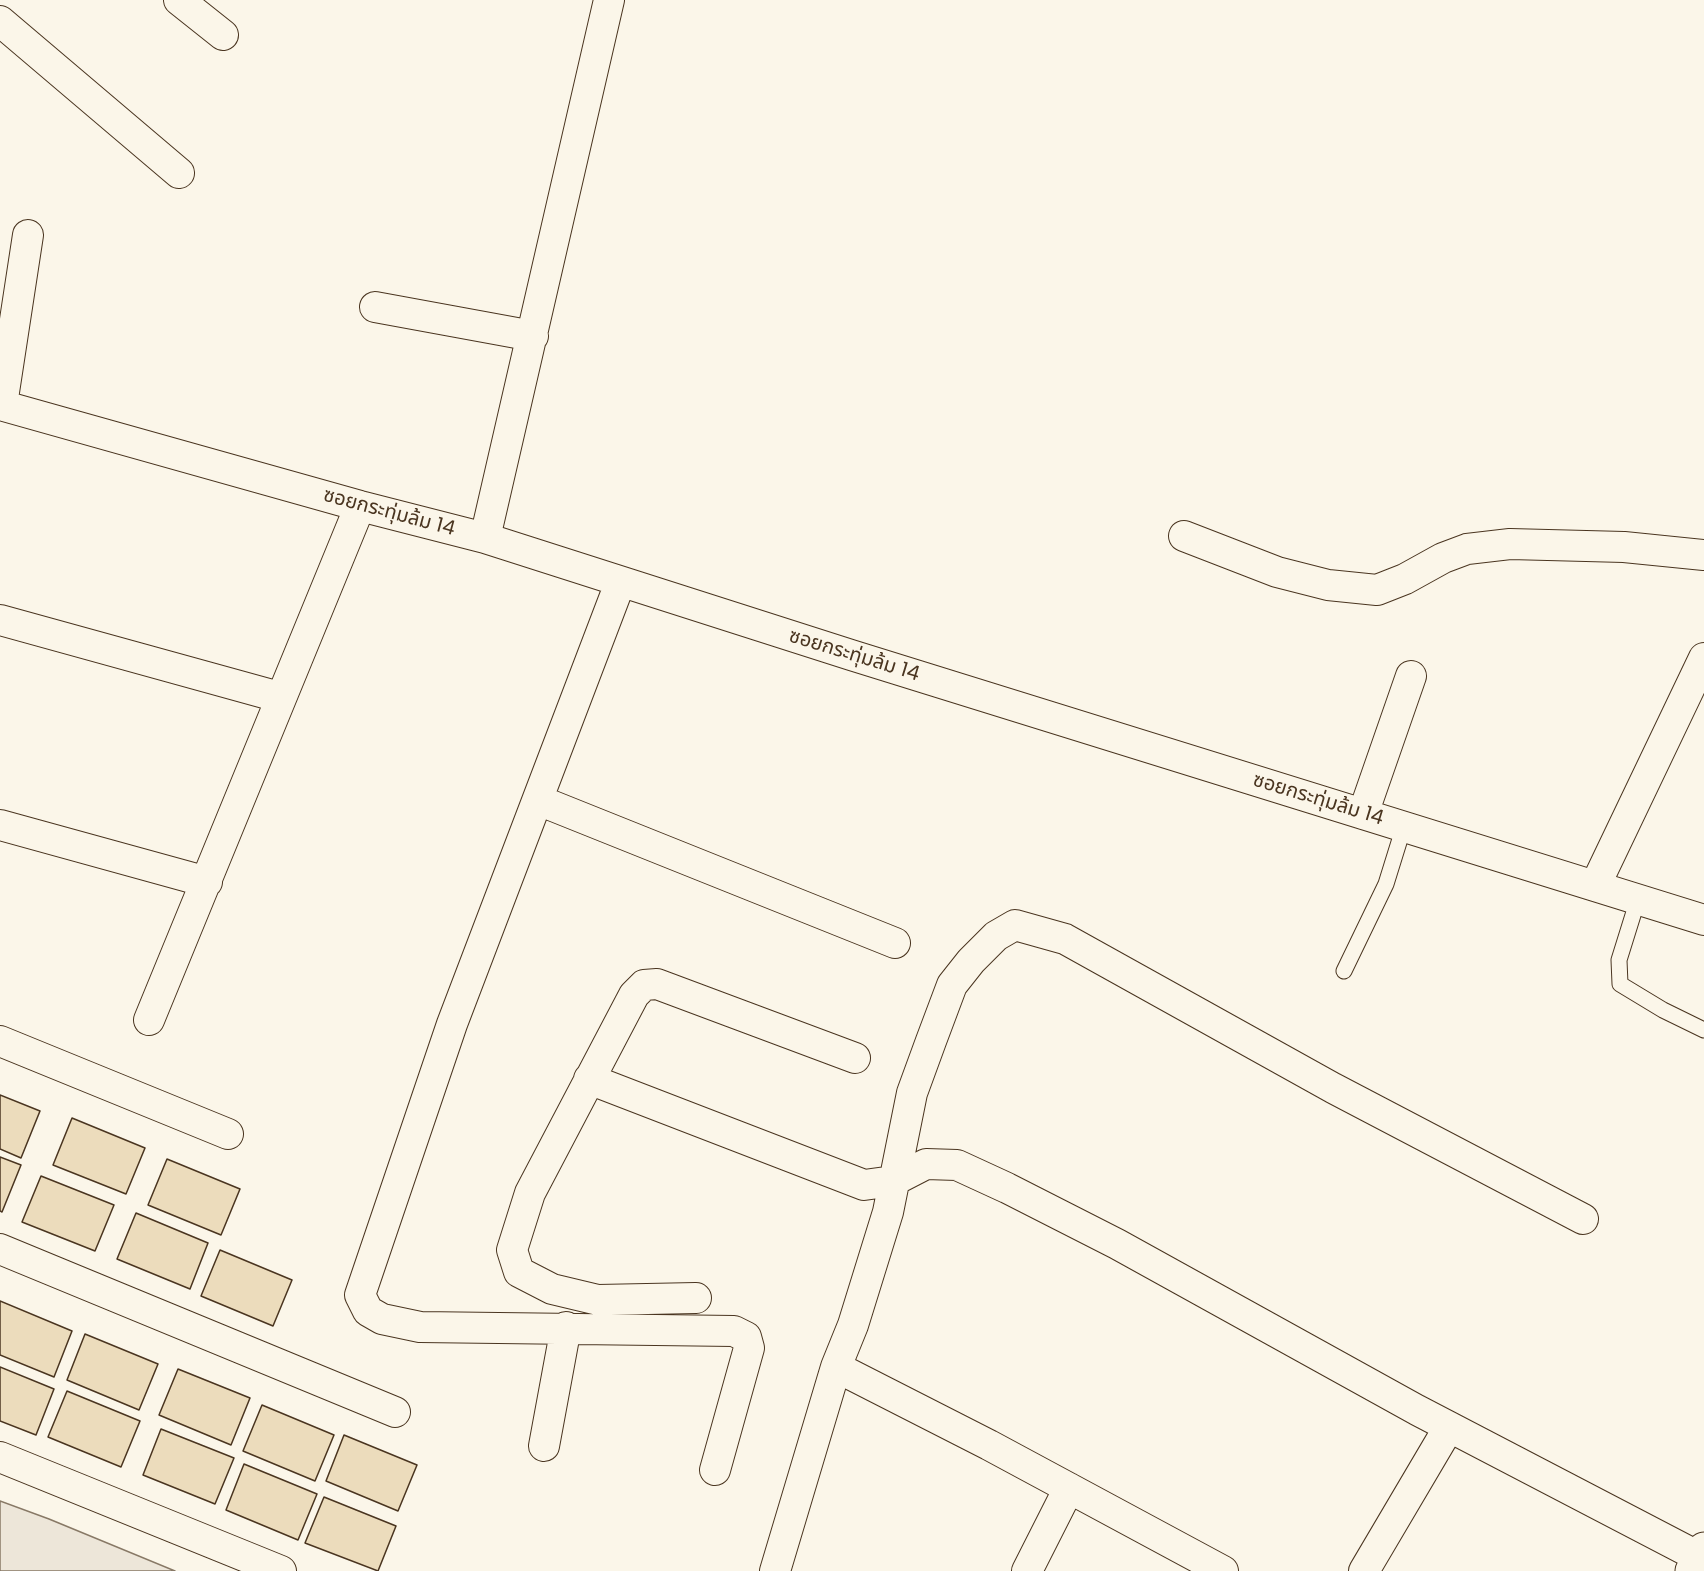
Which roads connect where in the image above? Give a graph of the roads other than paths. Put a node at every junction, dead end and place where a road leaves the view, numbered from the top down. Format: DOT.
graph roads {
  1 [pos="179,0"];
  2 [pos="609,0"];
  3 [pos="0,21"];
  4 [pos="223,35"];
  5 [pos="178,172"];
  6 [pos="28,235"];
  7 [pos="375,307"];
  8 [pos="533,336"];
  9 [pos="1,405"];
  10 [pos="360,506"];
  11 [pos="1184,536"];
  12 [pos="485,538"];
  13 [pos="1704,555"];
  14 [pos="620,583"];
  15 [pos="0,620"];
  16 [pos="1703,663"];
  17 [pos="1411,676"];
  18 [pos="279,697"];
  19 [pos="538,800"];
  20 [pos="1363,814"];
  21 [pos="0,825"];
  22 [pos="1404,826"];
  23 [pos="207,882"];
  24 [pos="1595,886"];
  25 [pos="1638,899"];
  26 [pos="1704,920"];
  27 [pos="896,943"];
  28 [pos="1344,971"];
  29 [pos="149,1020"];
  30 [pos="1704,1029"];
  31 [pos="0,1041"];
  32 [pos="855,1058"];
  33 [pos="589,1079"];
  34 [pos="228,1134"];
  35 [pos="893,1181"];
  36 [pos="1582,1219"];
  37 [pos="0,1249"];
  38 [pos="696,1298"];
  39 [pos="566,1327"];
  40 [pos="836,1367"];
  41 [pos="395,1413"];
  42 [pos="1449,1427"];
  43 [pos="544,1446"];
  44 [pos="0,1457"];
  45 [pos="715,1470"];
  46 [pos="1069,1488"];
  47 [pos="1698,1559"];
  48 [pos="281,1571"];
  49 [pos="775,1571"];
  50 [pos="1028,1571"];
  51 [pos="1223,1571"];
  52 [pos="1364,1571"];
  1 -- 4 [label="street"];
  2 -- 8 [label="street"];
  3 -- 5 [label="street"];
  6 -- 9 [label="street"];
  7 -- 8 [label="street"];
  8 -- 12 [label="street"];
  9 -- 10 [label="street, ซอยกระทุ่มล้ม 14"];
  10 -- 12 [label="street, ซอยกระทุ่มล้ม 14"];
  10 -- 18 [label="street"];
  11 -- 13 [label="street"];
  12 -- 14 [label="street, ซอยกระทุ่มล้ม 14"];
  14 -- 19 [label="street"];
  14 -- 20 [label="street, ซอยกระทุ่มล้ม 14"];
  15 -- 18 [label="street"];
  16 -- 24 [label="street"];
  17 -- 20 [label="street"];
  18 -- 23 [label="street"];
  19 -- 27 [label="street"];
  19 -- 39 [label="street"];
  20 -- 22 [label="street, ซอยกระทุ่มล้ม 14"];
  21 -- 23 [label="street"];
  22 -- 24 [label="street, ซอยกระทุ่มล้ม 14"];
  22 -- 28 [label="lane"];
  23 -- 29 [label="street"];
  24 -- 25 [label="street, ซอยกระทุ่มล้ม 14"];
  25 -- 26 [label="street, ซอยกระทุ่มล้ม 14"];
  25 -- 30 [label="lane"];
  31 -- 34 [label="street"];
  32 -- 33 [label="street"];
  33 -- 35 [label="street"];
  33 -- 38 [label="street"];
  35 -- 36 [label="street"];
  35 -- 40 [label="street"];
  35 -- 42 [label="street"];
  37 -- 41 [label="street"];
  39 -- 43 [label="street"];
  39 -- 45 [label="street"];
  40 -- 46 [label="street"];
  40 -- 49 [label="street"];
  42 -- 47 [label="street"];
  42 -- 52 [label="street"];
  44 -- 48 [label="street"];
  46 -- 50 [label="street"];
  46 -- 51 [label="street"];
}
